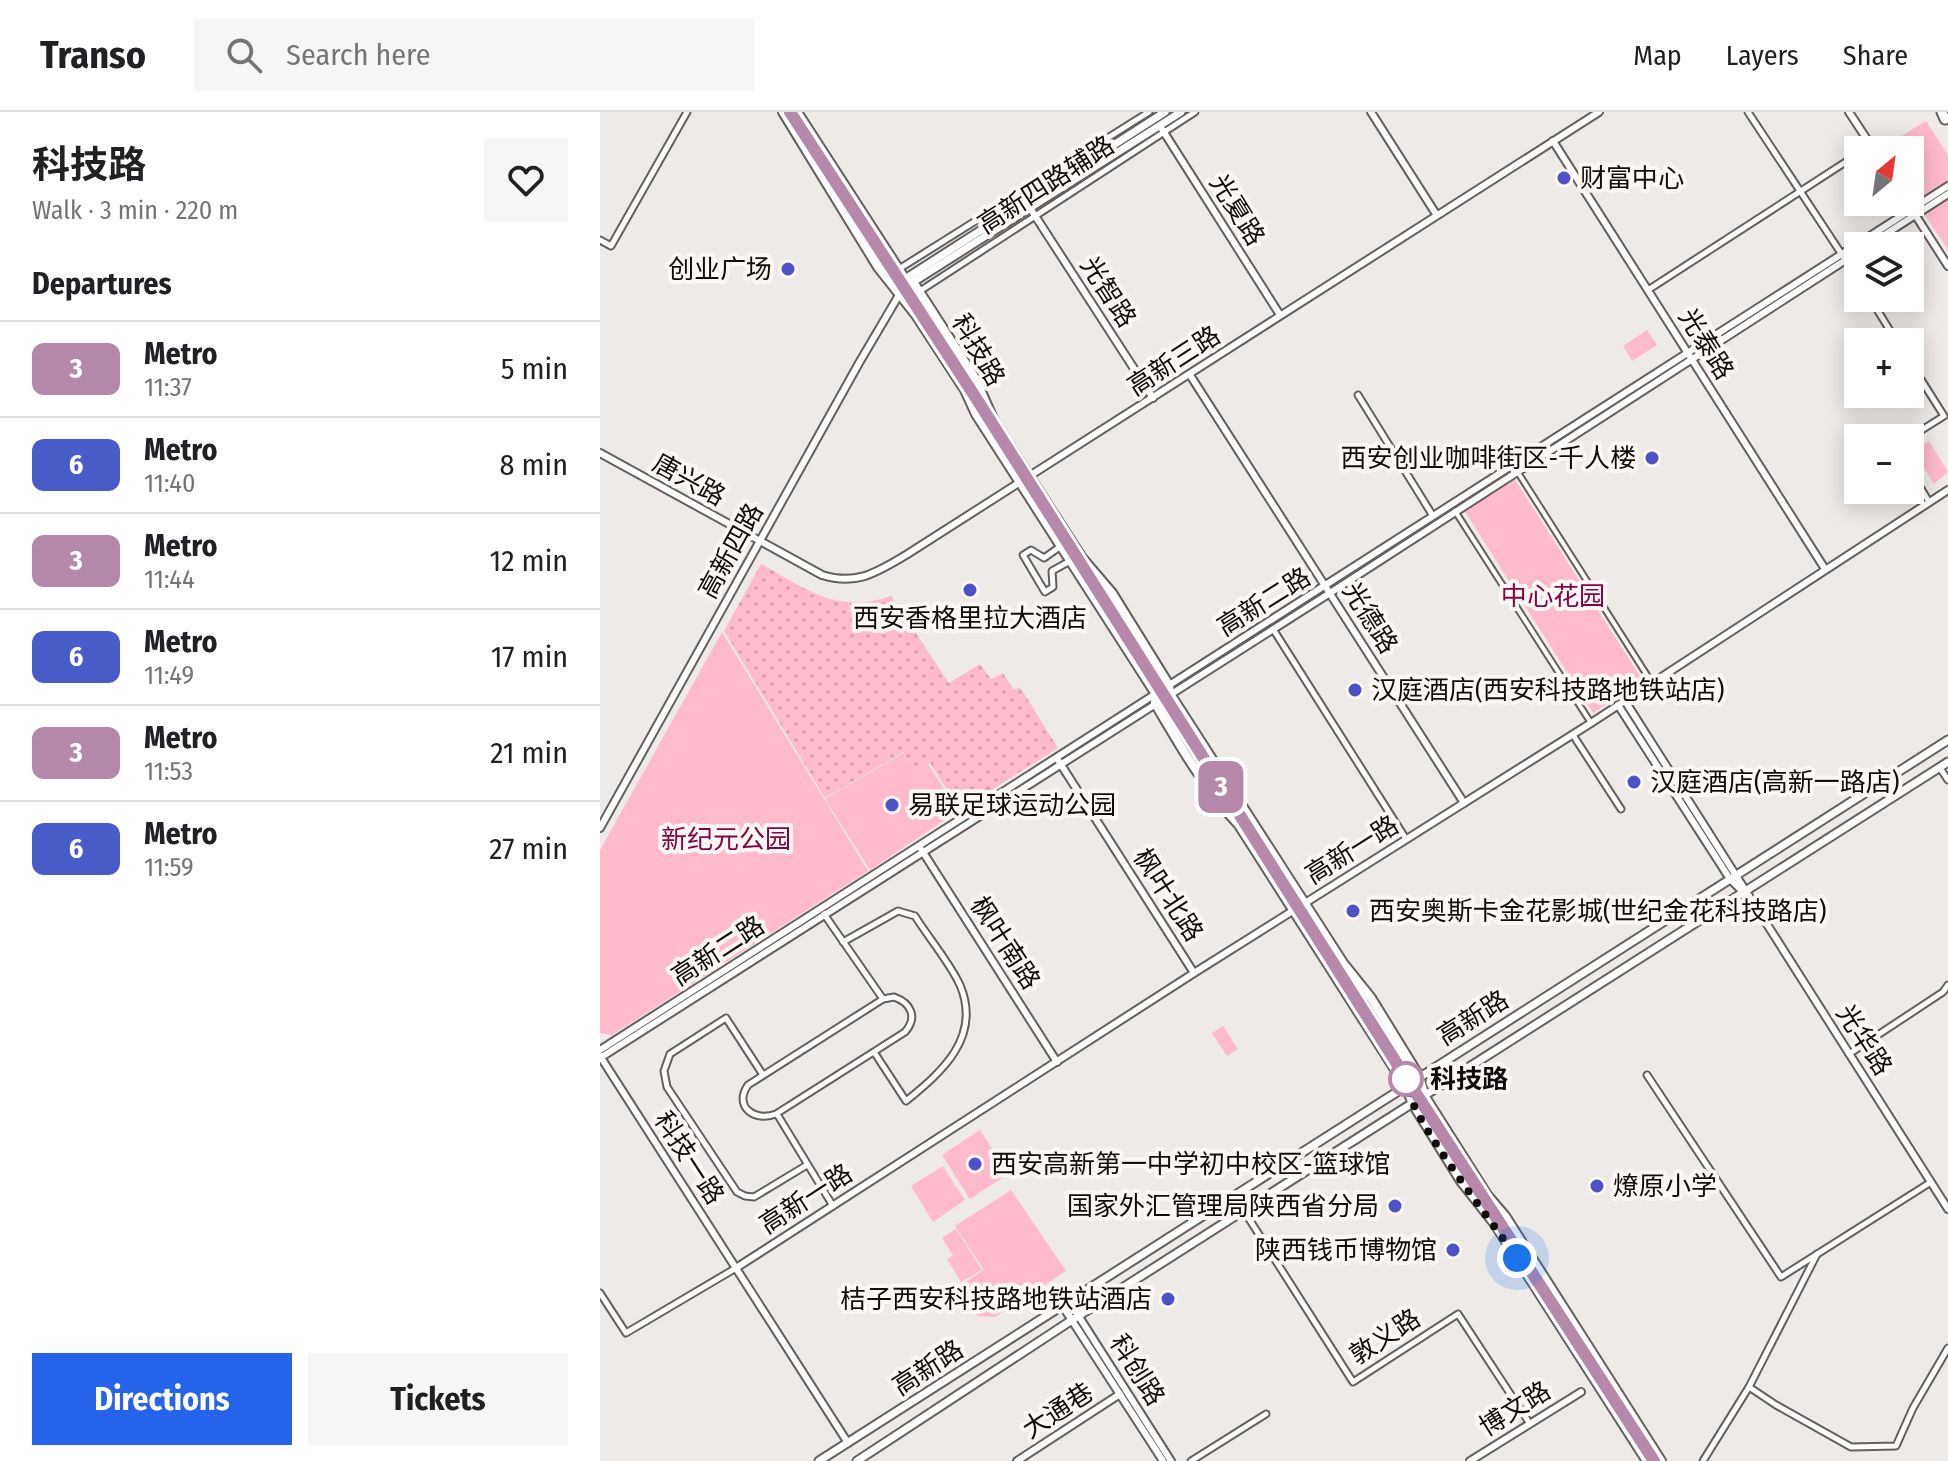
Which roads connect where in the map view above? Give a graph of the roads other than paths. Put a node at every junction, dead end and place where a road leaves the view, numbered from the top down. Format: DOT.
graph roads {
  1 [pos="687,112"];
  2 [pos="783,112"];
  3 [pos="797,112"];
  4 [pos="1165,112"];
  5 [pos="1181,112"];
  6 [pos="1195,112"];
  7 [pos="1371,112"];
  8 [pos="1599,112"];
  9 [pos="1748,112"];
  10 [pos="1849,112"];
  11 [pos="1152,119"];
  12 [pos="1863,136"];
  13 [pos="1553,141"];
  14 [pos="1844,163"];
  15 [pos="1948,186"];
  16 [pos="1798,192"];
  17 [pos="1948,194"];
  18 [pos="1924,204"];
  19 [pos="1924,207"];
  20 [pos="1030,208"];
  21 [pos="1436,214"];
  22 [pos="1036,216"];
  23 [pos="1908,216"];
  24 [pos="1908,216"];
  25 [pos="1917,216"];
  26 [pos="1884,232"];
  27 [pos="1886,232"];
  28 [pos="600,240"];
  29 [pos="1844,258"];
  30 [pos="1948,266"];
  31 [pos="899,270"];
  32 [pos="909,281"];
  33 [pos="1648,290"];
  34 [pos="919,292"];
  35 [pos="899,295"];
  36 [pos="1280,315"];
  37 [pos="1690,357"];
  38 [pos="1190,375"];
  39 [pos="1924,384"];
  40 [pos="1358,395"];
  41 [pos="1153,398"];
  42 [pos="1924,429"];
  43 [pos="600,453"];
  44 [pos="1517,471"];
  45 [pos="1025,479"];
  46 [pos="1948,490"];
  47 [pos="1924,494"];
  48 [pos="1929,502"];
  49 [pos="1455,511"];
  50 [pos="1433,516"];
  51 [pos="759,541"];
  52 [pos="1061,546"];
  53 [pos="1071,560"];
  54 [pos="1825,569"];
  55 [pos="1328,590"];
  56 [pos="1273,629"];
  57 [pos="1652,683"];
  58 [pos="1170,690"];
  59 [pos="1155,699"];
  60 [pos="1621,703"];
  61 [pos="1591,723"];
  62 [pos="1573,735"];
  63 [pos="1948,740"];
  64 [pos="1058,760"];
  65 [pos="1948,762"];
  66 [pos="1940,767"];
  67 [pos="1948,780"];
  68 [pos="1464,803"];
  69 [pos="1621,809"];
  70 [pos="600,828"];
  71 [pos="1406,839"];
  72 [pos="920,848"];
  73 [pos="1734,877"];
  74 [pos="1745,893"];
  75 [pos="1304,904"];
  76 [pos="1294,910"];
  77 [pos="824,914"];
  78 [pos="843,942"];
  79 [pos="1194,973"];
  80 [pos="1948,985"];
  81 [pos="883,999"];
  82 [pos="600,1050"];
  83 [pos="874,1052"];
  84 [pos="1849,1054"];
  85 [pos="600,1057"];
  86 [pos="1057,1062"];
  87 [pos="763,1075"];
  88 [pos="1647,1075"];
  89 [pos="1419,1076"];
  90 [pos="1405,1085"];
  91 [pos="1425,1097"];
  92 [pos="1413,1104"];
  93 [pos="776,1114"];
  94 [pos="807,1165"];
  95 [pos="1931,1182"];
  96 [pos="833,1206"];
  97 [pos="1948,1209"];
  98 [pos="1244,1211"];
  99 [pos="1817,1253"];
  100 [pos="736,1268"];
  101 [pos="600,1293"];
  102 [pos="1066,1303"];
  103 [pos="1075,1318"];
  104 [pos="1948,1348"];
  105 [pos="1749,1387"];
  106 [pos="1581,1392"];
  107 [pos="1120,1394"];
  108 [pos="1266,1414"];
  109 [pos="1530,1424"];
  110 [pos="848,1443"];
  111 [pos="819,1461"];
  112 [pos="857,1461"];
  113 [pos="1017,1461"];
  114 [pos="1163,1461"];
  115 [pos="1171,1461"];
  116 [pos="1191,1461"];
  117 [pos="1470,1461"];
  118 [pos="1647,1461"];
  119 [pos="1661,1461"];
  120 [pos="1703,1461"];
  1 -- 28 [label="street"];
  2 -- 35 [label="main road, 科技路"];
  3 -- 31 [label="main road, 科技路"];
  4 -- 11 [label="main road"];
  5 -- 11 [label="main road"];
  6 -- 11 [label="street, 高新四路辅路"];
  7 -- 21 [label="street"];
  8 -- 13 [label="street, 高新三路"];
  9 -- 16 [label="street"];
  10 -- 12 [label="street"];
  11 -- 20 [label="main road"];
  11 -- 22 [label="street, 高新四路辅路"];
  11 -- 31 [label="street, 高新四路辅路"];
  11 -- 32 [label="main road"];
  11 -- 36 [label="street, 光夏路"];
  13 -- 21 [label="street, 高新三路"];
  13 -- 33 [label="street, 光泰路"];
  14 -- 16 [label="street"];
  15 -- 18 [label="street, 高新二路"];
  16 -- 29 [label="street"];
  16 -- 33 [label="street"];
  17 -- 19 [label="street, 高新二路"];
  20 -- 22 [label="street, 光智路"];
  20 -- 32 [label="main road"];
  21 -- 36 [label="street, 高新三路"];
  22 -- 34 [label="street, 高新四路辅路"];
  22 -- 41 [label="street, 光智路"];
  23 -- 27 [label="street, 高新二路"];
  24 -- 26 [label="street, 高新二路"];
  25 -- 30 [label="street"];
  29 -- 37 [label="street, 高新二路"];
  31 -- 32 [label="main road, 科技路"];
  32 -- 34 [label="main road, 科技路"];
  32 -- 35 [label="main road, 高新四路"];
  33 -- 37 [label="street, 光泰路"];
  34 -- 45 [label="main road, 科技路"];
  35 -- 45 [label="main road, 科技路"];
  35 -- 51 [label="street, 高新四路"];
  36 -- 38 [label="street, 高新三路"];
  37 -- 44 [label="street, 高新二路"];
  37 -- 50 [label="street, 高新二路"];
  37 -- 54 [label="street, 光泰路"];
  38 -- 41 [label="street, 高新三路"];
  38 -- 55 [label="street, 光德路"];
  39 -- 42 [label="street"];
  40 -- 50 [label="street"];
  41 -- 45 [label="street, 高新三路"];
  43 -- 51 [label="street, 唐兴路"];
  44 -- 49 [label="street, 高新二路"];
  44 -- 57 [label="street"];
  45 -- 51 [label="street, 高新三路"];
  45 -- 52 [label="main road, 科技路"];
  45 -- 58 [label="main road, 科技路"];
  46 -- 48 [label="street, 高新一路"];
  47 -- 48 [label="street"];
  48 -- 54 [label="street, 高新一路"];
  49 -- 55 [label="street, 高新二路"];
  49 -- 61 [label="street"];
  50 -- 55 [label="street, 高新二路"];
  51 -- 70 [label="street, 高新四路"];
  52 -- 53 [label="main road, 科技路"];
  52 -- 53 [label="street"];
  53 -- 59 [label="main road, 科技路"];
  54 -- 57 [label="street, 高新一路"];
  55 -- 56 [label="street, 高新二路"];
  55 -- 58 [label="street, 高新二路"];
  55 -- 68 [label="street, 光德路"];
  56 -- 58 [label="street, 高新二路"];
  56 -- 71 [label="street"];
  57 -- 60 [label="street, 高新一路"];
  58 -- 59 [label="street, 高新二路"];
  58 -- 75 [label="main road, 科技路"];
  59 -- 64 [label="street, 高新二路"];
  59 -- 76 [label="main road, 科技路"];
  60 -- 61 [label="street, 高新一路"];
  60 -- 73 [label="street, 光华路"];
  61 -- 62 [label="street, 高新一路"];
  62 -- 68 [label="street, 高新一路"];
  62 -- 69 [label="street"];
  63 -- 73 [label="main road, 高新路"];
  64 -- 72 [label="street, 高新二路"];
  64 -- 79 [label="street, 枫叶北路"];
  65 -- 66 [label="main road, 高新路"];
  66 -- 67 [label="street"];
  66 -- 74 [label="main road, 高新路"];
  68 -- 71 [label="street, 高新一路"];
  71 -- 75 [label="street, 高新一路"];
  72 -- 77 [label="street, 高新二路"];
  72 -- 82 [label="street, 高新二路"];
  72 -- 86 [label="street, 枫叶南路"];
  73 -- 74 [label="street, 光华路"];
  73 -- 89 [label="main road, 高新路"];
  74 -- 84 [label="street, 光华路"];
  74 -- 91 [label="main road, 高新路"];
  75 -- 76 [label="street, 高新一路"];
  75 -- 89 [label="main road, 科技路"];
  76 -- 79 [label="street, 高新一路"];
  76 -- 90 [label="main road, 科技路"];
  77 -- 78 [label="street"];
  77 -- 85 [label="street, 高新二路"];
  78 -- 81 [label="street"];
  78 -- 83 [label="street"];
  79 -- 86 [label="street, 高新一路"];
  80 -- 84 [label="street"];
  81 -- 83 [label="street"];
  81 -- 87 [label="street"];
  83 -- 93 [label="street"];
  84 -- 95 [label="street, 光华路"];
  85 -- 100 [label="street, 科技一路"];
  86 -- 96 [label="street, 高新一路"];
  87 -- 93 [label="street"];
  87 -- 94 [label="street"];
  88 -- 99 [label="street"];
  89 -- 90 [label="main road, 高新路"];
  89 -- 91 [label="main road, 科技路"];
  90 -- 92 [label="main road, 科技路"];
  90 -- 102 [label="main road, 高新路"];
  91 -- 92 [label="main road, 高新路"];
  91 -- 119 [label="main road, 科技路"];
  92 -- 98 [label="main road, 高新路"];
  92 -- 118 [label="main road, 科技路"];
  93 -- 94 [label="street"];
  94 -- 96 [label="street"];
  95 -- 97 [label="street, 光华路"];
  95 -- 99 [label="street"];
  96 -- 100 [label="street, 高新一路"];
  98 -- 103 [label="main road, 高新路"];
  98 -- 109 [label="street, 敦义路"];
  99 -- 105 [label="street"];
  100 -- 101 [label="street"];
  100 -- 110 [label="street, 科技一路"];
  102 -- 103 [label="street, 科创路"];
  102 -- 110 [label="main road, 高新路"];
  103 -- 107 [label="street, 科创路"];
  103 -- 112 [label="main road, 高新路"];
  103 -- 115 [label="street, 科创路"];
  104 -- 105 [label="street"];
  105 -- 120 [label="street"];
  106 -- 109 [label="street, 博文路"];
  107 -- 113 [label="street, 大通巷"];
  107 -- 114 [label="street, 科创路"];
  108 -- 116 [label="street"];
  109 -- 117 [label="street, 博文路"];
  110 -- 111 [label="main road, 高新路"];
}
